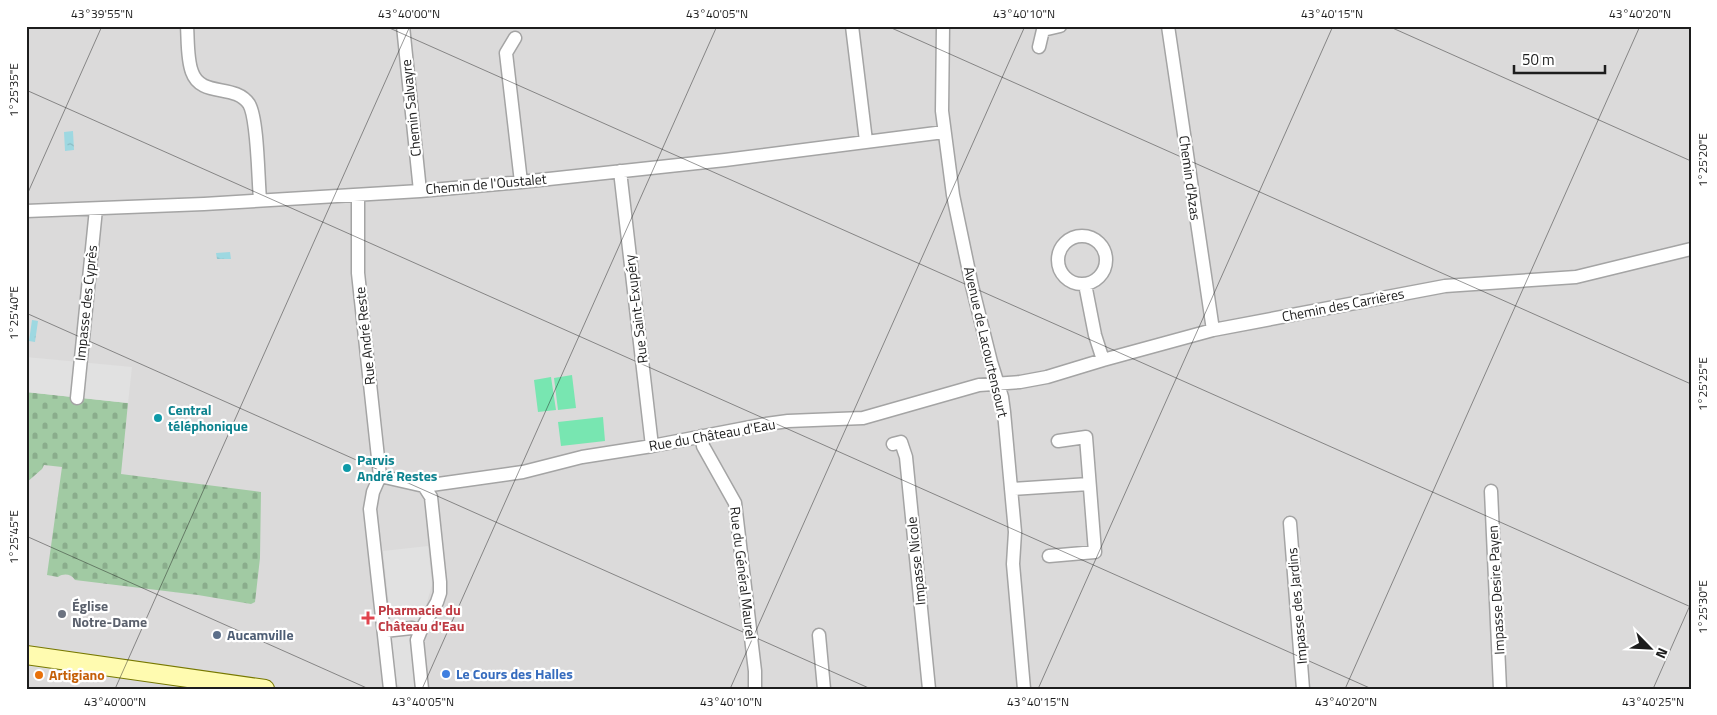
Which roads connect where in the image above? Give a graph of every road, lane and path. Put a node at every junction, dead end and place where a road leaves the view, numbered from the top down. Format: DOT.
graph roads {
  1 [pos="187,26"];
  2 [pos="403,26"];
  3 [pos="852,26"];
  4 [pos="943,26"];
  5 [pos="1060,26"];
  6 [pos="1168,26"];
  7 [pos="515,38"];
  8 [pos="1039,47"];
  9 [pos="944,132"];
  10 [pos="866,141"];
  11 [pos="620,171"];
  12 [pos="521,182"];
  13 [pos="420,191"];
  14 [pos="358,195"];
  15 [pos="260,200"];
  16 [pos="96,208"];
  17 [pos="26,211"];
  18 [pos="1691,249"];
  19 [pos="1085,284"];
  20 [pos="1213,330"];
  21 [pos="1103,360"];
  22 [pos="999,384"];
  23 [pos="77,398"];
  24 [pos="702,436"];
  25 [pos="1058,441"];
  26 [pos="893,444"];
  27 [pos="652,446"];
  28 [pos="380,476"];
  29 [pos="1089,484"];
  30 [pos="424,486"];
  31 [pos="1011,489"];
  32 [pos="1491,491"];
  33 [pos="1290,523"];
  34 [pos="1049,556"];
  35 [pos="421,630"];
  36 [pos="384,631"];
  37 [pos="819,635"];
  38 [pos="26,655"];
  39 [pos="170,682"];
  40 [pos="265,689"];
  41 [pos="390,689"];
  42 [pos="422,689"];
  43 [pos="756,689"];
  44 [pos="824,689"];
  45 [pos="929,689"];
  46 [pos="1024,689"];
  47 [pos="1303,689"];
  48 [pos="1500,689"];
  1 -- 15 [label="street"];
  2 -- 13 [label="street, Chemin Salvayre"];
  3 -- 10 [label="street"];
  4 -- 9 [label="street, Avenue de Lacourtensourt"];
  5 -- 8 [label="street"];
  6 -- 20 [label="street, Chemin d'Azas"];
  7 -- 12 [label="street"];
  9 -- 10 [label="street, Chemin de l'Oustalet"];
  9 -- 22 [label="street, Avenue de Lacourtensourt"];
  10 -- 11 [label="street, Chemin de l'Oustalet"];
  11 -- 12 [label="street, Chemin de l'Oustalet"];
  11 -- 27 [label="street, Rue Saint-Exupéry"];
  12 -- 13 [label="street, Chemin de l'Oustalet"];
  13 -- 14 [label="street, Chemin de l'Oustalet"];
  14 -- 15 [label="street, Chemin de l'Oustalet"];
  14 -- 28 [label="street, Rue André Reste"];
  15 -- 16 [label="street, Chemin de l'Oustalet"];
  16 -- 17 [label="street, Chemin de l'Oustalet"];
  16 -- 23 [label="street, Impasse des Cyprès"];
  18 -- 20 [label="street, Chemin des Carrières"];
  19 -- 21 [label="street"];
  20 -- 21 [label="street, Chemin des Carrières"];
  21 -- 22 [label="street, Chemin des Carrières"];
  22 -- 24 [label="street, Rue du Château d'Eau"];
  22 -- 31 [label="street, Avenue de Lacourtensourt"];
  24 -- 27 [label="street, Rue du Château d'Eau"];
  24 -- 43 [label="street, Rue du Général Maurel"];
  25 -- 29 [label="street"];
  26 -- 45 [label="street, Impasse Nicole"];
  27 -- 30 [label="street, Rue du Château d'Eau"];
  28 -- 30 [label="street"];
  28 -- 36 [label="street"];
  29 -- 31 [label="street"];
  29 -- 34 [label="street"];
  30 -- 35 [label="street"];
  31 -- 46 [label="street, Avenue de Lacourtensourt"];
  32 -- 48 [label="street, Impasse Desire Payen"];
  33 -- 47 [label="street, Impasse des Jardins"];
  35 -- 36 [label="street"];
  35 -- 42 [label="street"];
  36 -- 41 [label="street"];
  37 -- 44 [label="street"];
  38 -- 39 [label="main road"];
  39 -- 40 [label="main road"];
}
